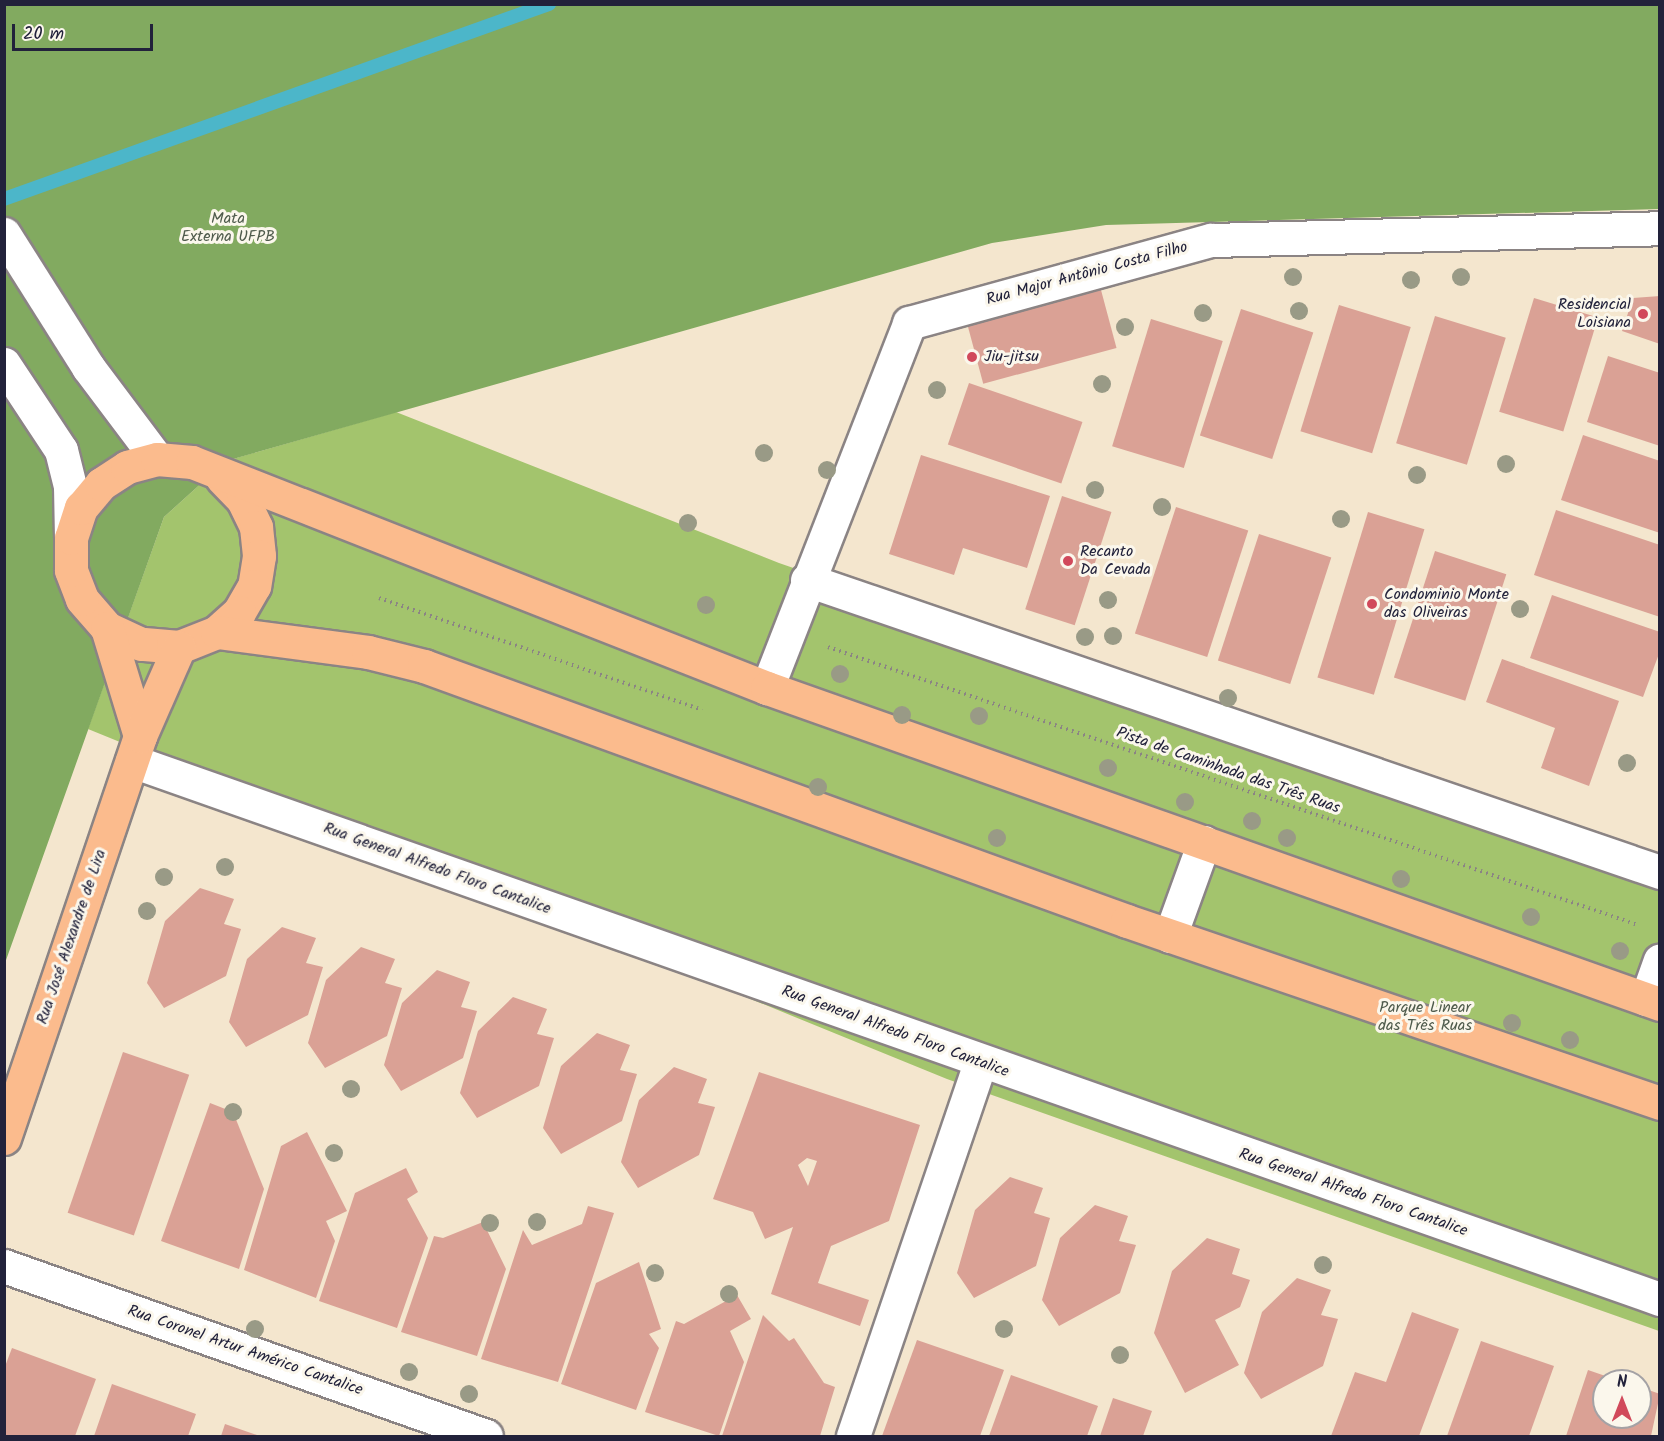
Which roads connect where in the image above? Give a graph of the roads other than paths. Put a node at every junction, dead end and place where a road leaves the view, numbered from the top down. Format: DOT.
graph roads {
  1 [pos="1659,228"];
  2 [pos="4,234"];
  3 [pos="4,364"];
  4 [pos="158,459"];
  5 [pos="222,478"];
  6 [pos="71,538"];
  7 [pos="807,580"];
  8 [pos="107,628"];
  9 [pos="217,632"];
  10 [pos="179,647"];
  11 [pos="767,688"];
  12 [pos="136,748"];
  13 [pos="1204,842"];
  14 [pos="1659,872"];
  15 [pos="1170,936"];
  16 [pos="1659,960"];
  17 [pos="1653,1001"];
  18 [pos="980,1064"];
  19 [pos="1659,1103"];
  20 [pos="4,1138"];
  21 [pos="4,1266"];
  22 [pos="1659,1299"];
  23 [pos="486,1437"];
  24 [pos="853,1437"];
  1 -- 7 [label="street, Rua Major Antônio Costa Filho"];
  2 -- 4 [label="street"];
  3 -- 6 [label="street"];
  4 -- 5 [label="main road"];
  4 -- 6 [label="main road"];
  5 -- 9 [label="main road"];
  5 -- 11 [label="main road"];
  6 -- 8 [label="main road"];
  7 -- 11 [label="street, Rua Major Antônio Costa Filho"];
  7 -- 14 [label="street"];
  8 -- 10 [label="main road"];
  8 -- 12 [label="main road"];
  9 -- 10 [label="main road"];
  9 -- 15 [label="main road"];
  10 -- 12 [label="main road, Rua José Alexandre de Lira"];
  11 -- 13 [label="main road"];
  12 -- 18 [label="street, Rua General Alfredo Floro Cantalice"];
  12 -- 20 [label="main road, Rua José Alexandre de Lira"];
  13 -- 15 [label="street"];
  13 -- 17 [label="main road"];
  15 -- 19 [label="main road"];
  16 -- 17 [label="street"];
  18 -- 22 [label="street, Rua General Alfredo Floro Cantalice"];
  18 -- 24 [label="street"];
  21 -- 23 [label="street, Rua Coronel Artur Américo Cantalice"];
}
